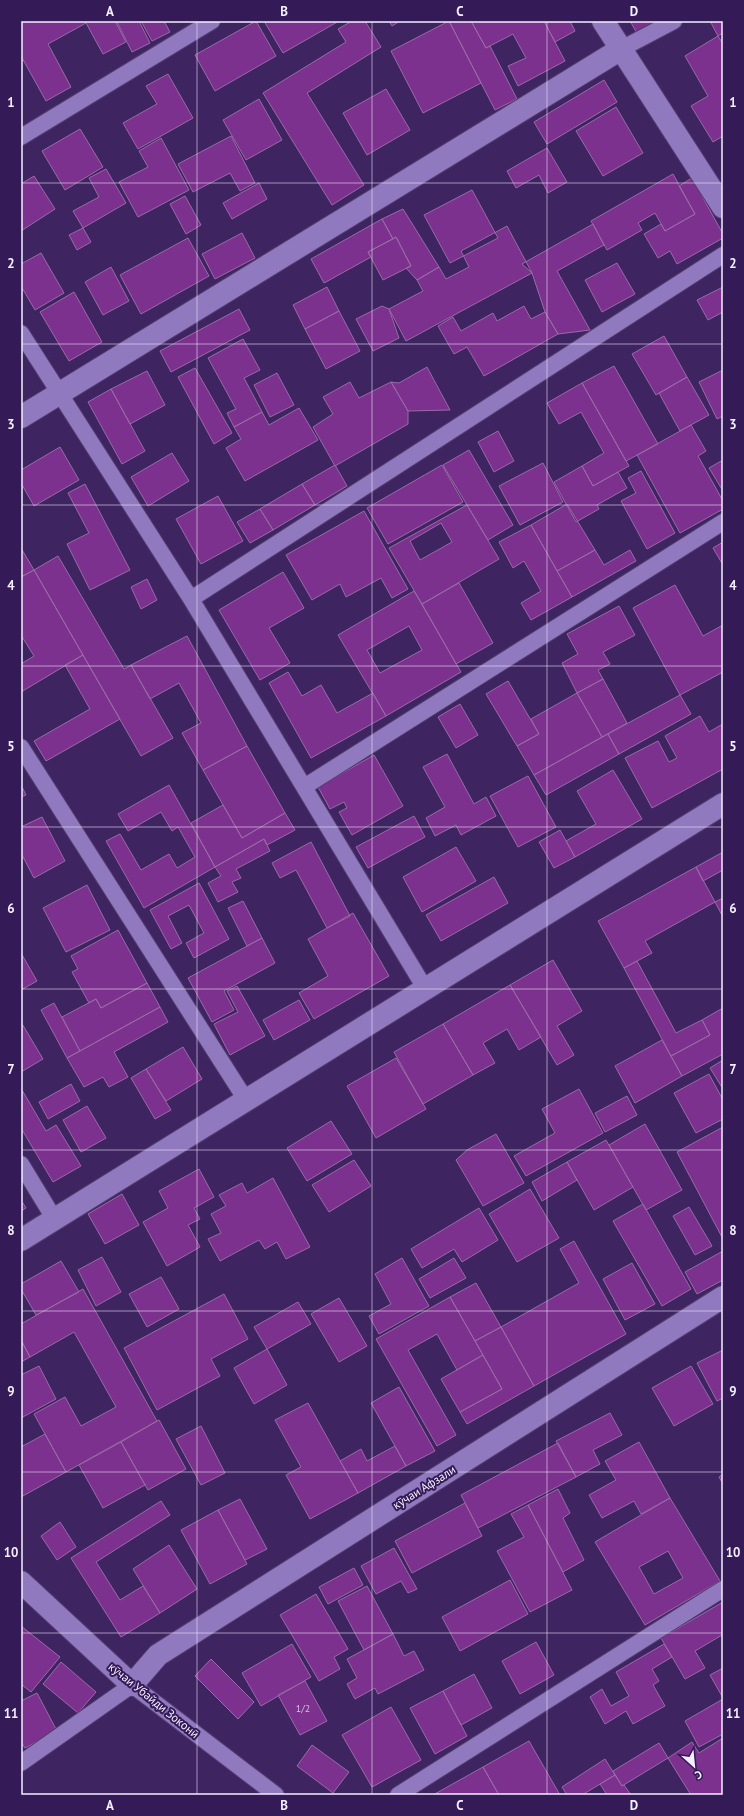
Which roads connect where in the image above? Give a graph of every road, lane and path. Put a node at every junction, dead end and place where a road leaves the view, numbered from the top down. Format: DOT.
graph roads {
  1 [pos="212,21"];
  2 [pos="603,21"];
  3 [pos="674,21"];
  4 [pos="621,49"];
  5 [pos="21,137"];
  6 [pos="723,207"];
  7 [pos="723,255"];
  8 [pos="21,333"];
  9 [pos="59,393"];
  10 [pos="21,417"];
  11 [pos="723,522"];
  12 [pos="192,599"];
  13 [pos="21,747"];
  14 [pos="304,787"];
  15 [pos="723,804"];
  16 [pos="426,990"];
  17 [pos="246,1100"];
  18 [pos="21,1164"];
  19 [pos="55,1220"];
  20 [pos="21,1240"];
  21 [pos="723,1297"];
  22 [pos="23,1588"];
  23 [pos="723,1589"];
  24 [pos="132,1685"];
  25 [pos="21,1763"];
  26 [pos="276,1795"];
  27 [pos="398,1795"];
  1 -- 5 [label="lane"];
  2 -- 4 [label="street"];
  3 -- 4 [label="lane"];
  4 -- 6 [label="street"];
  4 -- 9 [label="street"];
  7 -- 12 [label="lane"];
  8 -- 9 [label="lane"];
  9 -- 10 [label="street"];
  9 -- 12 [label="lane"];
  11 -- 14 [label="lane"];
  12 -- 14 [label="lane"];
  13 -- 17 [label="lane"];
  14 -- 16 [label="lane"];
  15 -- 16 [label="street"];
  16 -- 17 [label="street"];
  17 -- 19 [label="street"];
  18 -- 19 [label="lane"];
  19 -- 20 [label="street"];
  21 -- 24 [label="street, кӯчаи Афзали"];
  22 -- 24 [label="street, кӯчаи Убайди Зоконӣ"];
  23 -- 27 [label="lane"];
  24 -- 25 [label="lane"];
  24 -- 26 [label="lane, кӯчаи Убайди Зоконӣ"];
}
